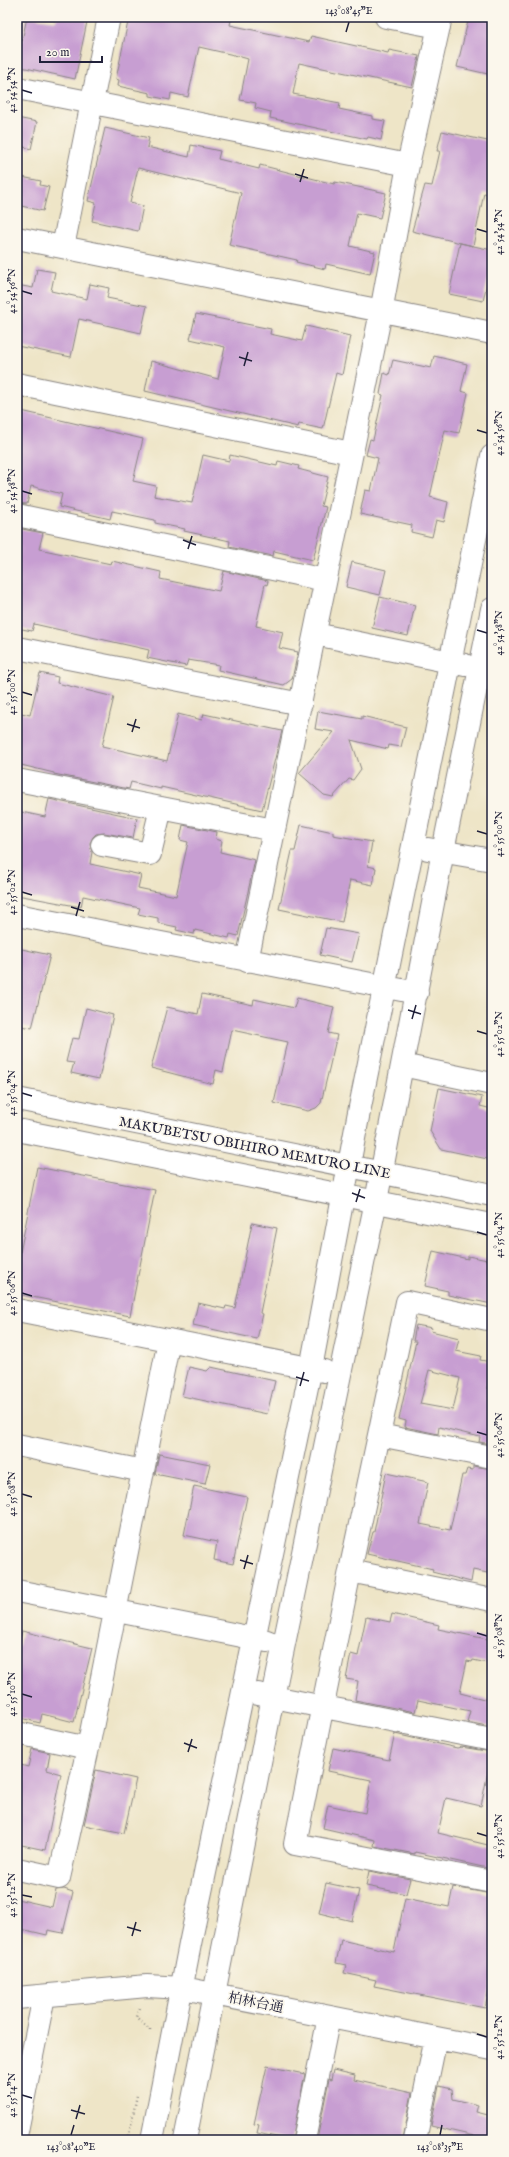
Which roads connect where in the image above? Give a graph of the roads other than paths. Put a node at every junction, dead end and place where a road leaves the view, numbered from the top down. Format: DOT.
graph roads {
  1 [pos="109,17"];
  2 [pos="386,17"];
  3 [pos="440,22"];
  4 [pos="17,88"];
  5 [pos="91,102"];
  6 [pos="408,165"];
  7 [pos="17,238"];
  8 [pos="63,247"];
  9 [pos="381,312"];
  10 [pos="492,333"];
  11 [pos="17,384"];
  12 [pos="351,453"];
  13 [pos="492,456"];
  14 [pos="17,515"];
  15 [pos="325,580"];
  16 [pos="492,609"];
  17 [pos="315,634"];
  18 [pos="17,648"];
  19 [pos="451,662"];
  20 [pos="486,670"];
  21 [pos="301,704"];
  22 [pos="17,780"];
  23 [pos="161,808"];
  24 [pos="274,830"];
  25 [pos="102,845"];
  26 [pos="413,847"];
  27 [pos="443,851"];
  28 [pos="492,860"];
  29 [pos="17,915"];
  30 [pos="247,961"];
  31 [pos="385,988"];
  32 [pos="417,993"];
  33 [pos="402,1065"];
  34 [pos="492,1084"];
  35 [pos="17,1099"];
  36 [pos="17,1130"];
  37 [pos="350,1165"];
  38 [pos="382,1172"];
  39 [pos="345,1195"];
  40 [pos="492,1195"];
  41 [pos="376,1201"];
  42 [pos="492,1225"];
  43 [pos="17,1310"];
  44 [pos="492,1320"];
  45 [pos="169,1340"];
  46 [pos="311,1368"];
  47 [pos="339,1375"];
  48 [pos="379,1435"];
  49 [pos="17,1445"];
  50 [pos="492,1457"];
  51 [pos="143,1471"];
  52 [pos="350,1571"];
  53 [pos="17,1591"];
  54 [pos="492,1600"];
  55 [pos="115,1612"];
  56 [pos="253,1638"];
  57 [pos="283,1645"];
  58 [pos="243,1691"];
  59 [pos="273,1697"];
  60 [pos="323,1706"];
  61 [pos="17,1733"];
  62 [pos="492,1740"];
  63 [pos="88,1748"];
  64 [pos="17,1869"];
  65 [pos="492,1882"];
  66 [pos="183,1988"];
  67 [pos="215,1994"];
  68 [pos="44,1996"];
  69 [pos="17,1998"];
  70 [pos="329,2016"];
  71 [pos="436,2038"];
  72 [pos="492,2049"];
  73 [pos="17,2131"];
  74 [pos="152,2140"];
  75 [pos="185,2140"];
  76 [pos="304,2140"];
  77 [pos="415,2140"];
  1 -- 5 [label="street"];
  2 -- 3 [label="street"];
  3 -- 6 [label="street"];
  4 -- 5 [label="street"];
  5 -- 6 [label="street"];
  5 -- 8 [label="street"];
  6 -- 9 [label="street"];
  7 -- 8 [label="street"];
  8 -- 9 [label="street"];
  9 -- 10 [label="street"];
  9 -- 12 [label="street"];
  11 -- 12 [label="street"];
  12 -- 15 [label="street"];
  13 -- 19 [label="street"];
  14 -- 15 [label="street"];
  15 -- 17 [label="street"];
  16 -- 20 [label="street"];
  17 -- 19 [label="street"];
  17 -- 21 [label="street"];
  18 -- 21 [label="street"];
  19 -- 20 [label="street"];
  19 -- 26 [label="street"];
  20 -- 27 [label="street"];
  21 -- 24 [label="street"];
  22 -- 23 [label="street"];
  23 -- 24 [label="street"];
  23 -- 25 [label="street"];
  24 -- 30 [label="street"];
  26 -- 27 [label="street"];
  26 -- 31 [label="street"];
  27 -- 28 [label="street"];
  27 -- 32 [label="street"];
  29 -- 30 [label="street"];
  30 -- 31 [label="street"];
  31 -- 32 [label="street"];
  31 -- 37 [label="street"];
  32 -- 33 [label="street"];
  33 -- 34 [label="street"];
  33 -- 38 [label="street"];
  35 -- 37 [label="street, MAKUBETSU OBIHIRO MEMURO LINE"];
  36 -- 39 [label="street, MAKUBETSU OBIHIRO MEMURO LINE"];
  37 -- 38 [label="street, MAKUBETSU OBIHIRO MEMURO LINE"];
  37 -- 39 [label="street"];
  38 -- 40 [label="street, MAKUBETSU OBIHIRO MEMURO LINE"];
  38 -- 41 [label="street"];
  39 -- 41 [label="street, MAKUBETSU OBIHIRO MEMURO LINE"];
  39 -- 46 [label="street"];
  41 -- 42 [label="street, MAKUBETSU OBIHIRO MEMURO LINE"];
  41 -- 47 [label="street"];
  43 -- 45 [label="street"];
  44 -- 48 [label="street"];
  45 -- 46 [label="street"];
  45 -- 51 [label="street"];
  46 -- 47 [label="street"];
  46 -- 56 [label="street"];
  47 -- 57 [label="street"];
  48 -- 50 [label="street"];
  48 -- 52 [label="street"];
  49 -- 51 [label="street"];
  51 -- 55 [label="street"];
  52 -- 54 [label="street"];
  52 -- 60 [label="street"];
  53 -- 55 [label="street"];
  55 -- 56 [label="street"];
  55 -- 63 [label="street"];
  56 -- 57 [label="street"];
  56 -- 58 [label="street"];
  57 -- 59 [label="street"];
  58 -- 59 [label="street"];
  58 -- 66 [label="street"];
  59 -- 60 [label="street"];
  59 -- 67 [label="street"];
  60 -- 62 [label="street"];
  60 -- 65 [label="street"];
  61 -- 63 [label="street"];
  63 -- 64 [label="street"];
  66 -- 67 [label="street, 柏林台通"];
  66 -- 68 [label="street, 柏林台通"];
  66 -- 74 [label="street"];
  67 -- 70 [label="street, 柏林台通"];
  67 -- 75 [label="street"];
  68 -- 69 [label="street, 柏林台通"];
  68 -- 73 [label="street"];
  70 -- 71 [label="street, 柏林台通"];
  70 -- 76 [label="street"];
  71 -- 72 [label="street, 柏林台通"];
  71 -- 77 [label="street"];
}
